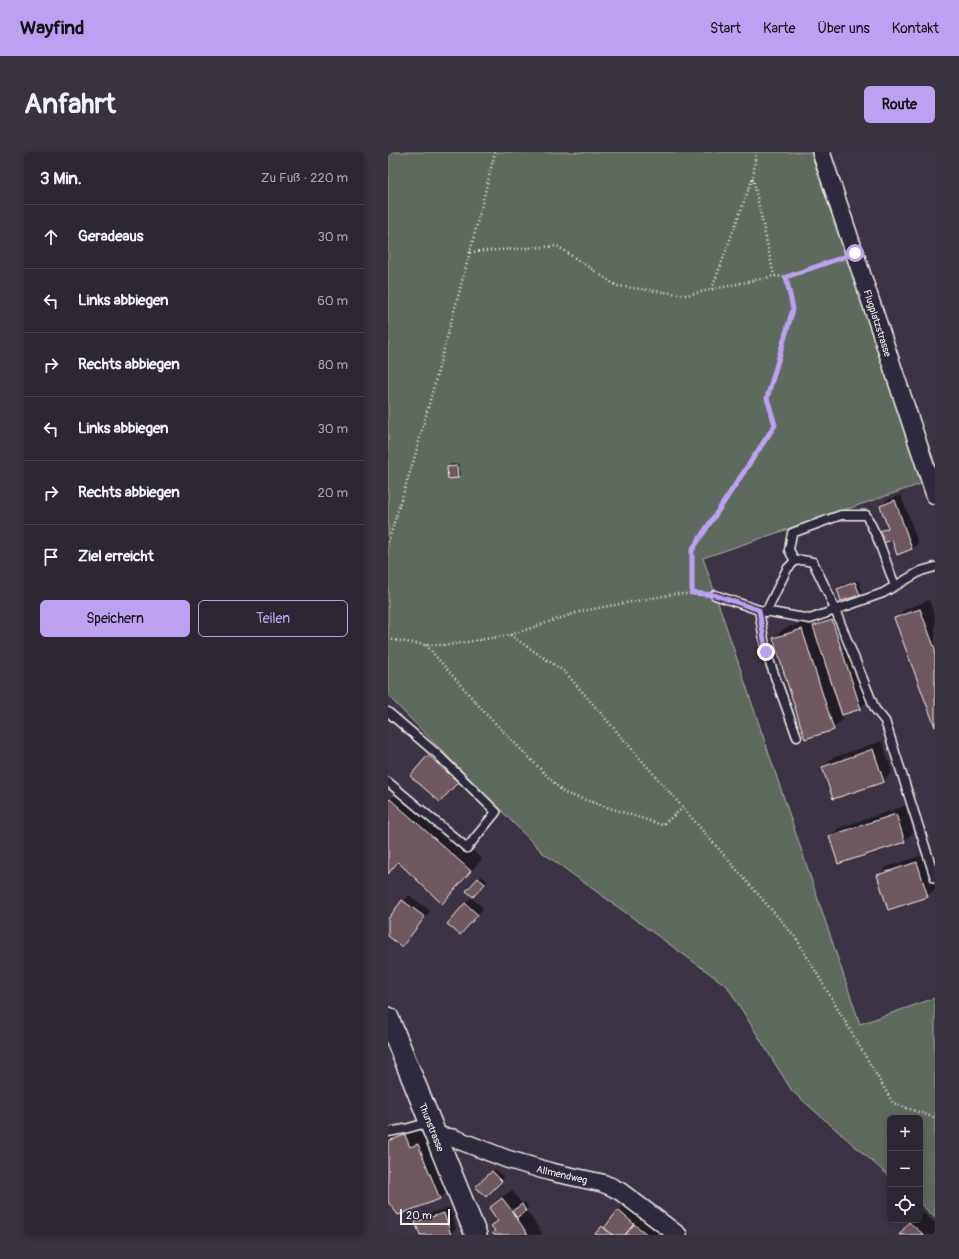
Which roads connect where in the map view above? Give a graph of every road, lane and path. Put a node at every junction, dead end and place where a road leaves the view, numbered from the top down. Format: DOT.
graph roads {
  1 [pos="495,152"];
  2 [pos="756,152"];
  3 [pos="821,152"];
  4 [pos="753,177"];
  5 [pos="470,252"];
  6 [pos="855,253"];
  7 [pos="774,276"];
  8 [pos="786,277"];
  9 [pos="712,290"];
  10 [pos="935,495"];
  11 [pos="388,542"];
  12 [pos="795,561"];
  13 [pos="935,567"];
  14 [pos="895,586"];
  15 [pos="692,593"];
  16 [pos="715,595"];
  17 [pos="763,611"];
  18 [pos="835,611"];
  19 [pos="510,635"];
  20 [pos="388,639"];
  21 [pos="425,645"];
  22 [pos="388,712"];
  23 [pos="797,737"];
  24 [pos="388,782"];
  25 [pos="683,808"];
  26 [pos="935,878"];
  27 [pos="388,1018"];
  28 [pos="935,1118"];
  29 [pos="432,1129"];
  30 [pos="388,1132"];
  31 [pos="476,1235"];
  32 [pos="678,1235"];
  1 -- 5 [label="path"];
  2 -- 4 [label="path"];
  3 -- 6 [label="street, Flugplatzstrasse"];
  4 -- 7 [label="path"];
  4 -- 9 [label="path"];
  5 -- 9 [label="path"];
  5 -- 11 [label="path"];
  6 -- 8 [label="path"];
  6 -- 10 [label="street, Flugplatzstrasse"];
  7 -- 8 [label="path"];
  7 -- 9 [label="path"];
  8 -- 15 [label="path"];
  12 -- 14 [label="lane"];
  12 -- 17 [label="lane"];
  12 -- 18 [label="lane"];
  13 -- 14 [label="lane"];
  14 -- 18 [label="lane"];
  15 -- 16 [label="path"];
  15 -- 19 [label="path"];
  16 -- 17 [label="lane"];
  17 -- 18 [label="lane"];
  17 -- 23 [label="lane"];
  18 -- 26 [label="lane"];
  19 -- 21 [label="path"];
  19 -- 25 [label="path"];
  20 -- 21 [label="path"];
  21 -- 25 [label="path"];
  22 -- 24 [label="lane"];
  25 -- 28 [label="path"];
  27 -- 29 [label="street, Thunstrasse"];
  29 -- 30 [label="lane"];
  29 -- 31 [label="street, Thunstrasse"];
  29 -- 32 [label="street, Allmendweg"];
}
